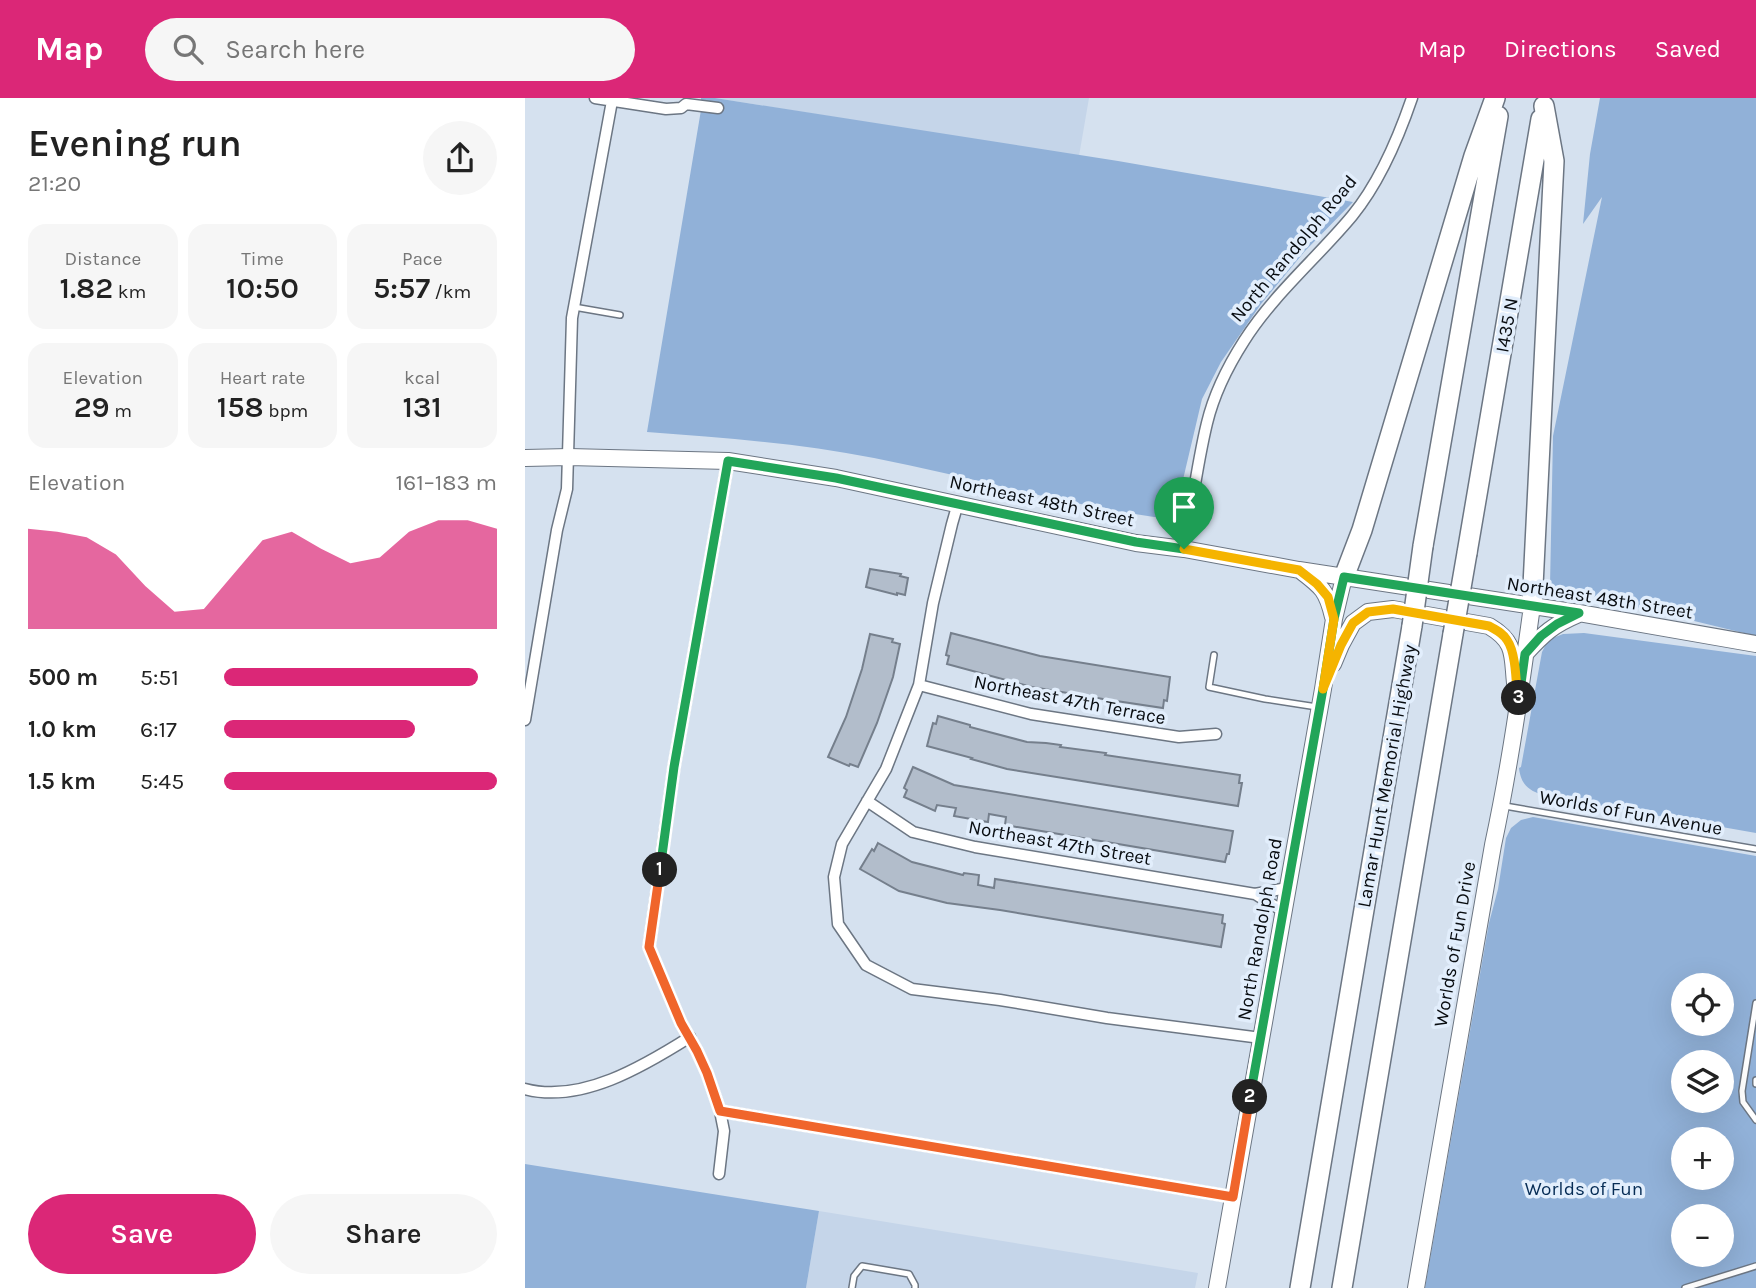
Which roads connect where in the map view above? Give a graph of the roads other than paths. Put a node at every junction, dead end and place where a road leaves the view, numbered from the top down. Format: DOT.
graph roads {
  1 [pos="595,98"];
  2 [pos="1412,98"];
  3 [pos="1495,98"];
  4 [pos="1501,98"];
  5 [pos="612,101"];
  6 [pos="688,101"];
  7 [pos="1544,102"];
  8 [pos="718,108"];
  9 [pos="574,307"];
  10 [pos="620,315"];
  11 [pos="569,457"];
  12 [pos="525,458"];
  13 [pos="728,461"];
  14 [pos="958,503"];
  15 [pos="1184,549"];
  16 [pos="1299,570"];
  17 [pos="1344,577"];
  18 [pos="1532,606"];
  19 [pos="1579,613"];
  20 [pos="1334,619"];
  21 [pos="1756,645"];
  22 [pos="1525,654"];
  23 [pos="1213,655"];
  24 [pos="919,685"];
  25 [pos="1323,689"];
  26 [pos="1518,706"];
  27 [pos="1320,708"];
  28 [pos="525,720"];
  29 [pos="1216,734"];
  30 [pos="867,801"];
  31 [pos="1501,805"];
  32 [pos="1756,849"];
  33 [pos="1287,888"];
  34 [pos="1255,894"];
  35 [pos="1283,911"];
  36 [pos="1756,1003"];
  37 [pos="690,1037"];
  38 [pos="1261,1038"];
  39 [pos="525,1088"];
  40 [pos="720,1111"];
  41 [pos="1756,1120"];
  42 [pos="719,1174"];
  43 [pos="1233,1197"];
  44 [pos="1756,1266"];
  45 [pos="852,1288"];
  46 [pos="915,1288"];
  47 [pos="1217,1288"];
  48 [pos="1300,1288"];
  49 [pos="1342,1288"];
  50 [pos="1416,1288"];
  51 [pos="1685,1288"];
  1 -- 5 [label="street"];
  2 -- 15 [label="street, North Randolph Road"];
  3 -- 17 [label="highway"];
  4 -- 48 [label="highway, Lamar Hunt Memorial Highway, bridge"];
  5 -- 6 [label="street"];
  5 -- 9 [label="street"];
  6 -- 8 [label="street"];
  7 -- 18 [label="highway"];
  7 -- 49 [label="highway, I435 N, bridge"];
  9 -- 10 [label="lane"];
  9 -- 11 [label="street"];
  11 -- 12 [label="main road, Northeast 48th Street"];
  11 -- 13 [label="main road, Northeast 48th Street"];
  11 -- 28 [label="street"];
  13 -- 14 [label="main road, Northeast 48th Street"];
  13 -- 37 [label="street"];
  14 -- 15 [label="main road, Northeast 48th Street"];
  14 -- 24 [label="street"];
  15 -- 16 [label="main road, Northeast 48th Street"];
  16 -- 17 [label="main road, Northeast 48th Street"];
  16 -- 20 [label="main road"];
  17 -- 18 [label="main road, Northeast 48th Street"];
  17 -- 20 [label="main road, North Randolph Road"];
  18 -- 19 [label="main road, Northeast 48th Street"];
  18 -- 22 [label="main road, Worlds of Fun Drive"];
  19 -- 21 [label="main road, Northeast 48th Street"];
  19 -- 22 [label="main road"];
  20 -- 25 [label="main road, North Randolph Road"];
  22 -- 26 [label="main road, Worlds of Fun Drive"];
  23 -- 27 [label="lane"];
  24 -- 29 [label="street, Northeast 47th Terrace"];
  24 -- 30 [label="street"];
  25 -- 26 [label="main road"];
  25 -- 27 [label="main road, North Randolph Road"];
  26 -- 31 [label="main road, Worlds of Fun Drive"];
  27 -- 33 [label="main road, North Randolph Road"];
  30 -- 34 [label="street, Northeast 47th Street"];
  30 -- 38 [label="street"];
  31 -- 32 [label="lane, Worlds of Fun Avenue"];
  31 -- 50 [label="main road, Worlds of Fun Drive"];
  33 -- 34 [label="street, Northeast 47th Street"];
  33 -- 35 [label="main road, North Randolph Road"];
  34 -- 35 [label="street, Northeast 47th Street"];
  35 -- 38 [label="main road, North Randolph Road"];
  36 -- 41 [label="lane"];
  37 -- 39 [label="street"];
  37 -- 40 [label="street"];
  38 -- 43 [label="main road, North Randolph Road"];
  40 -- 42 [label="street"];
  40 -- 43 [label="street"];
  43 -- 47 [label="main road, North Randolph Road"];
  44 -- 51 [label="lane"];
  45 -- 46 [label="lane"];
}
